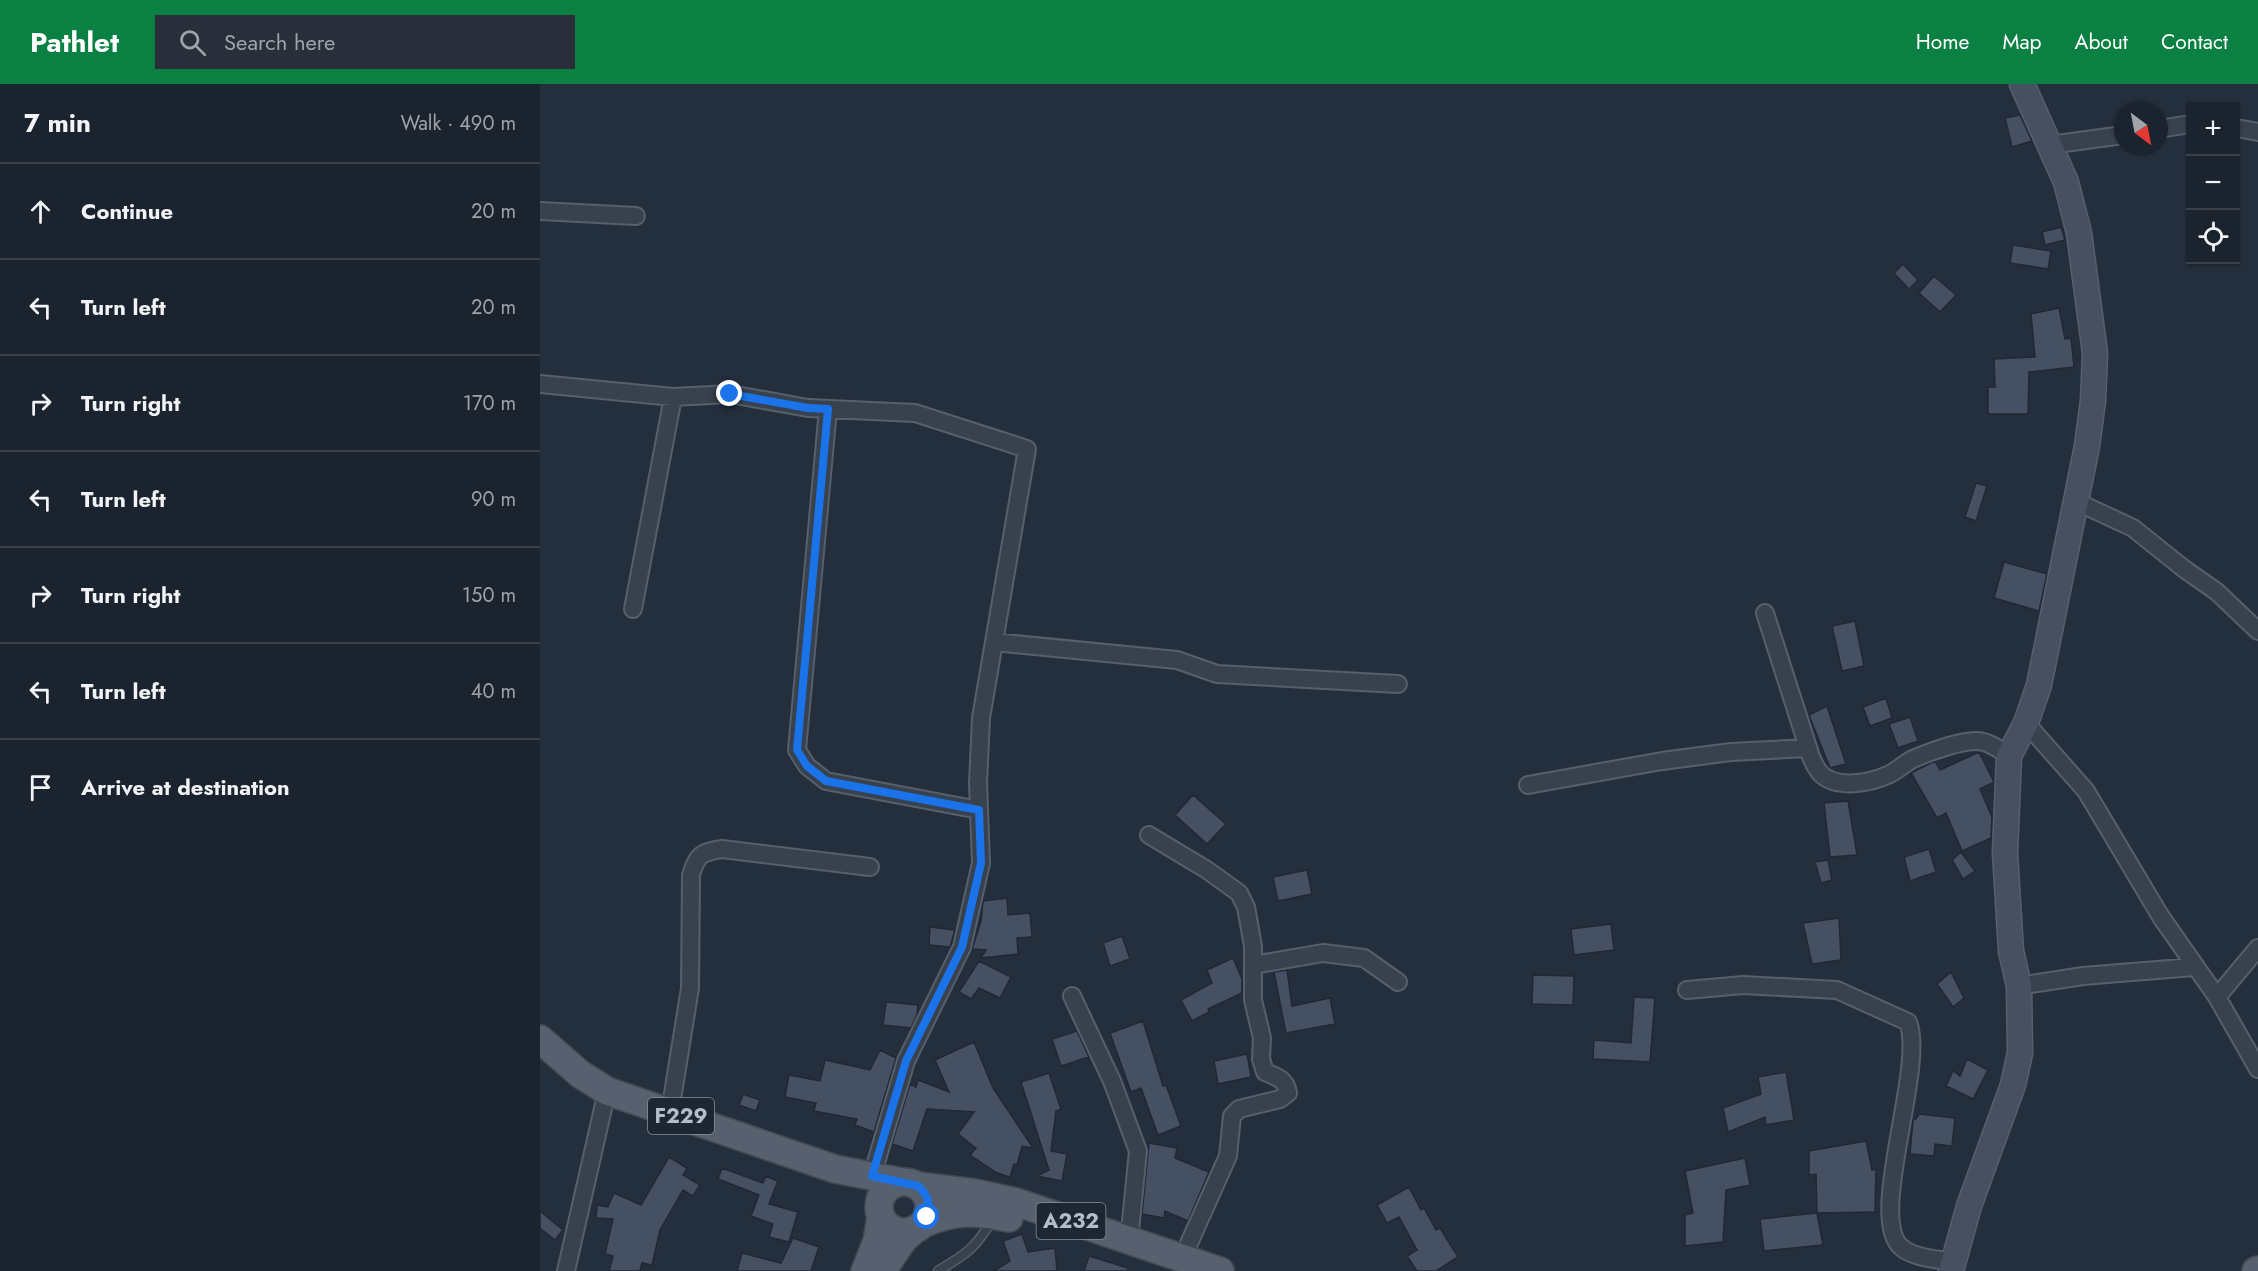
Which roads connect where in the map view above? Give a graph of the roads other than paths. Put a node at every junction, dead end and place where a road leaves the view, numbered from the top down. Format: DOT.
graph roads {
  1 [pos="2022,84"];
  2 [pos="2186,125"];
  3 [pos="2168,128"];
  4 [pos="2240,129"];
  5 [pos="2258,132"];
  6 [pos="2114,136"];
  7 [pos="2050,145"];
  8 [pos="540,211"];
  9 [pos="636,216"];
  10 [pos="540,384"];
  11 [pos="673,397"];
  12 [pos="828,409"];
  13 [pos="2075,501"];
  14 [pos="633,609"];
  15 [pos="1765,614"];
  16 [pos="2258,631"];
  17 [pos="994,642"];
  18 [pos="1398,684"];
  19 [pos="2026,723"];
  20 [pos="1808,748"];
  21 [pos="2009,756"];
  22 [pos="1528,785"];
  23 [pos="979,810"];
  24 [pos="1149,835"];
  25 [pos="870,867"];
  26 [pos="2258,948"];
  27 [pos="1253,965"];
  28 [pos="2194,967"];
  29 [pos="1398,982"];
  30 [pos="2019,986"];
  31 [pos="1687,990"];
  32 [pos="1072,996"];
  33 [pos="2217,997"];
  34 [pos="540,1039"];
  35 [pos="2258,1069"];
  36 [pos="607,1091"];
  37 [pos="670,1112"];
  38 [pos="835,1169"];
  39 [pos="872,1176"];
  40 [pos="910,1184"];
  41 [pos="881,1214"];
  42 [pos="995,1215"];
  43 [pos="919,1227"];
  44 [pos="1129,1240"];
  45 [pos="1174,1265"];
  46 [pos="1952,1266"];
  47 [pos="566,1271"];
  48 [pos="865,1271"];
  49 [pos="882,1271"];
  50 [pos="938,1271"];
  51 [pos="1220,1271"];
  1 -- 7 [label="street"];
  2 -- 3 [label="street"];
  4 -- 5 [label="street"];
  6 -- 7 [label="street"];
  7 -- 13 [label="street"];
  8 -- 9 [label="street"];
  10 -- 11 [label="street"];
  11 -- 12 [label="street"];
  11 -- 14 [label="street"];
  12 -- 17 [label="street"];
  12 -- 23 [label="street"];
  13 -- 16 [label="street"];
  13 -- 19 [label="street"];
  15 -- 20 [label="street"];
  17 -- 18 [label="street"];
  17 -- 23 [label="street"];
  19 -- 21 [label="street"];
  19 -- 28 [label="street"];
  20 -- 21 [label="street"];
  20 -- 22 [label="street"];
  21 -- 30 [label="street"];
  23 -- 39 [label="street"];
  24 -- 27 [label="street"];
  25 -- 37 [label="street"];
  26 -- 33 [label="street"];
  27 -- 29 [label="street"];
  27 -- 45 [label="street"];
  28 -- 30 [label="street"];
  28 -- 33 [label="street"];
  30 -- 46 [label="street"];
  31 -- 46 [label="street"];
  32 -- 44 [label="street"];
  33 -- 35 [label="street"];
  34 -- 36 [label="main road, F229"];
  36 -- 37 [label="main road, F229"];
  36 -- 47 [label="street"];
  37 -- 38 [label="main road, F229"];
  38 -- 39 [label="main road, F229"];
  38 -- 41 [label="main road, F229"];
  39 -- 40 [label="main road, F229"];
  40 -- 41 [label="main road"];
  40 -- 43 [label="main road"];
  40 -- 44 [label="main road, A232"];
  41 -- 43 [label="main road"];
  41 -- 48 [label="main road"];
  42 -- 43 [label="main road, A232"];
  42 -- 45 [label="main road, A232"];
  42 -- 50 [label="lane"];
  43 -- 49 [label="main road, A232"];
  44 -- 45 [label="main road, A232"];
  45 -- 51 [label="main road, A232"];
}
